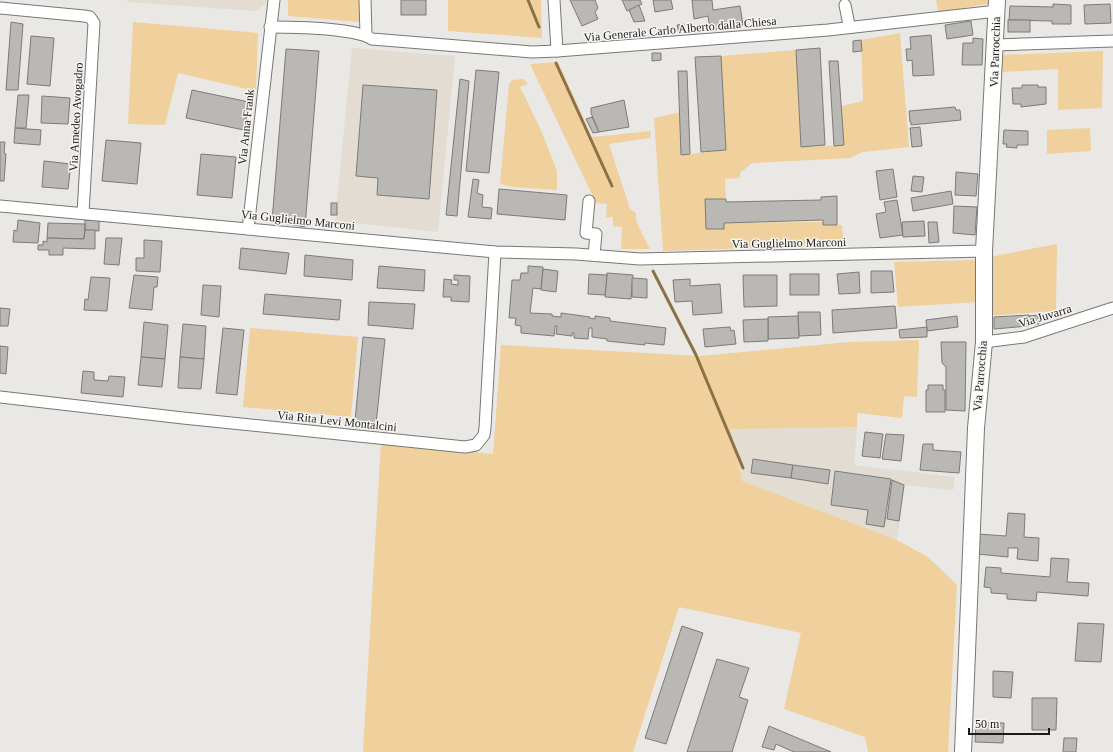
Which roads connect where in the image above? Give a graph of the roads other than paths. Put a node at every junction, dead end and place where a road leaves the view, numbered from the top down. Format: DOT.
graph roads {
  1 [pos="274,0"];
  2 [pos="365,0"];
  3 [pos="554,0"];
  4 [pos="845,4"];
  5 [pos="997,5"];
  6 [pos="0,8"];
  7 [pos="270,27"];
  8 [pos="851,27"];
  9 [pos="366,35"];
  10 [pos="1113,41"];
  11 [pos="996,45"];
  12 [pos="557,51"];
  13 [pos="589,201"];
  14 [pos="0,206"];
  15 [pos="83,213"];
  16 [pos="248,229"];
  17 [pos="984,251"];
  18 [pos="495,252"];
  19 [pos="594,255"];
  20 [pos="1113,308"];
  21 [pos="984,342"];
  22 [pos="0,397"];
  23 [pos="963,752"];
  1 -- 7 [label="street, Via Anna Frank"];
  2 -- 9 [label="street"];
  3 -- 12 [label="street"];
  4 -- 8 [label="street"];
  5 -- 8 [label="street, Via Generale Carlo Alberto dalla Chiesa"];
  5 -- 11 [label="street, Via Parrocchia"];
  6 -- 15 [label="street, Via Amedeo Avogadro"];
  7 -- 9 [label="street, Via Generale Carlo Alberto dalla Chiesa"];
  7 -- 16 [label="street, Via Anna Frank"];
  8 -- 12 [label="street, Via Generale Carlo Alberto dalla Chiesa"];
  9 -- 12 [label="street, Via Generale Carlo Alberto dalla Chiesa"];
  10 -- 11 [label="street"];
  11 -- 17 [label="street, Via Parrocchia"];
  13 -- 19 [label="street"];
  14 -- 15 [label="street, Via Guglielmo Marconi"];
  15 -- 16 [label="street, Via Guglielmo Marconi"];
  16 -- 18 [label="street, Via Guglielmo Marconi"];
  17 -- 19 [label="street, Via Guglielmo Marconi"];
  17 -- 21 [label="street, Via Parrocchia"];
  18 -- 19 [label="street, Via Guglielmo Marconi"];
  18 -- 22 [label="street, Via Rita Levi Montalcini"];
  20 -- 21 [label="street, Via Juvarra"];
  21 -- 23 [label="street, Via Parrocchia"];
}
